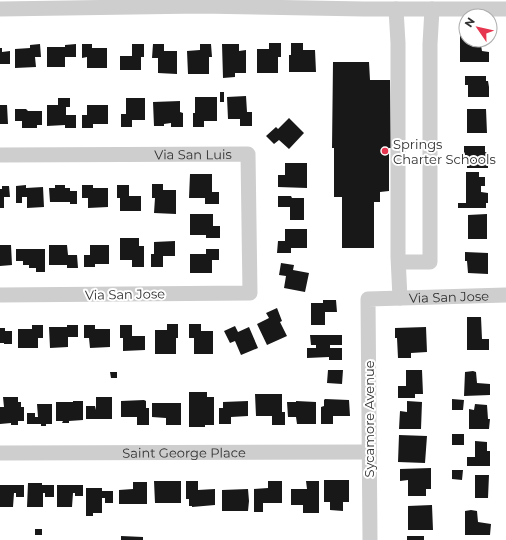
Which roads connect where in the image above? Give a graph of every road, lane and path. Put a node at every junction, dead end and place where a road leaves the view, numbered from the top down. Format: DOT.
graph roads {
  1 [pos="200,3"];
  2 [pos="102,4"];
  3 [pos="364,4"];
  4 [pos="458,4"];
  5 [pos="0,9"];
  6 [pos="396,9"];
  7 [pos="432,9"];
  8 [pos="506,9"];
  9 [pos="0,155"];
  10 [pos="399,262"];
  11 [pos="250,293"];
  12 [pos="506,295"];
  13 [pos="0,296"];
  14 [pos="400,298"];
  15 [pos="368,299"];
  16 [pos="369,452"];
  17 [pos="0,453"];
  18 [pos="370,540"];
  1 -- 2 [label="street"];
  1 -- 3 [label="street"];
  2 -- 5 [label="street"];
  3 -- 6 [label="street"];
  4 -- 7 [label="street"];
  4 -- 8 [label="street"];
  6 -- 7 [label="street"];
  6 -- 10 [label="street"];
  7 -- 10 [label="street"];
  9 -- 11 [label="street, Via San Luis"];
  10 -- 14 [label="street"];
  11 -- 13 [label="street, Via San Jose"];
  12 -- 14 [label="street, Via San Jose"];
  14 -- 15 [label="street, Via San Jose"];
  15 -- 16 [label="street, Sycamore Avenue"];
  16 -- 17 [label="street, Saint George Place"];
  16 -- 18 [label="street, Sycamore Avenue"];
}
